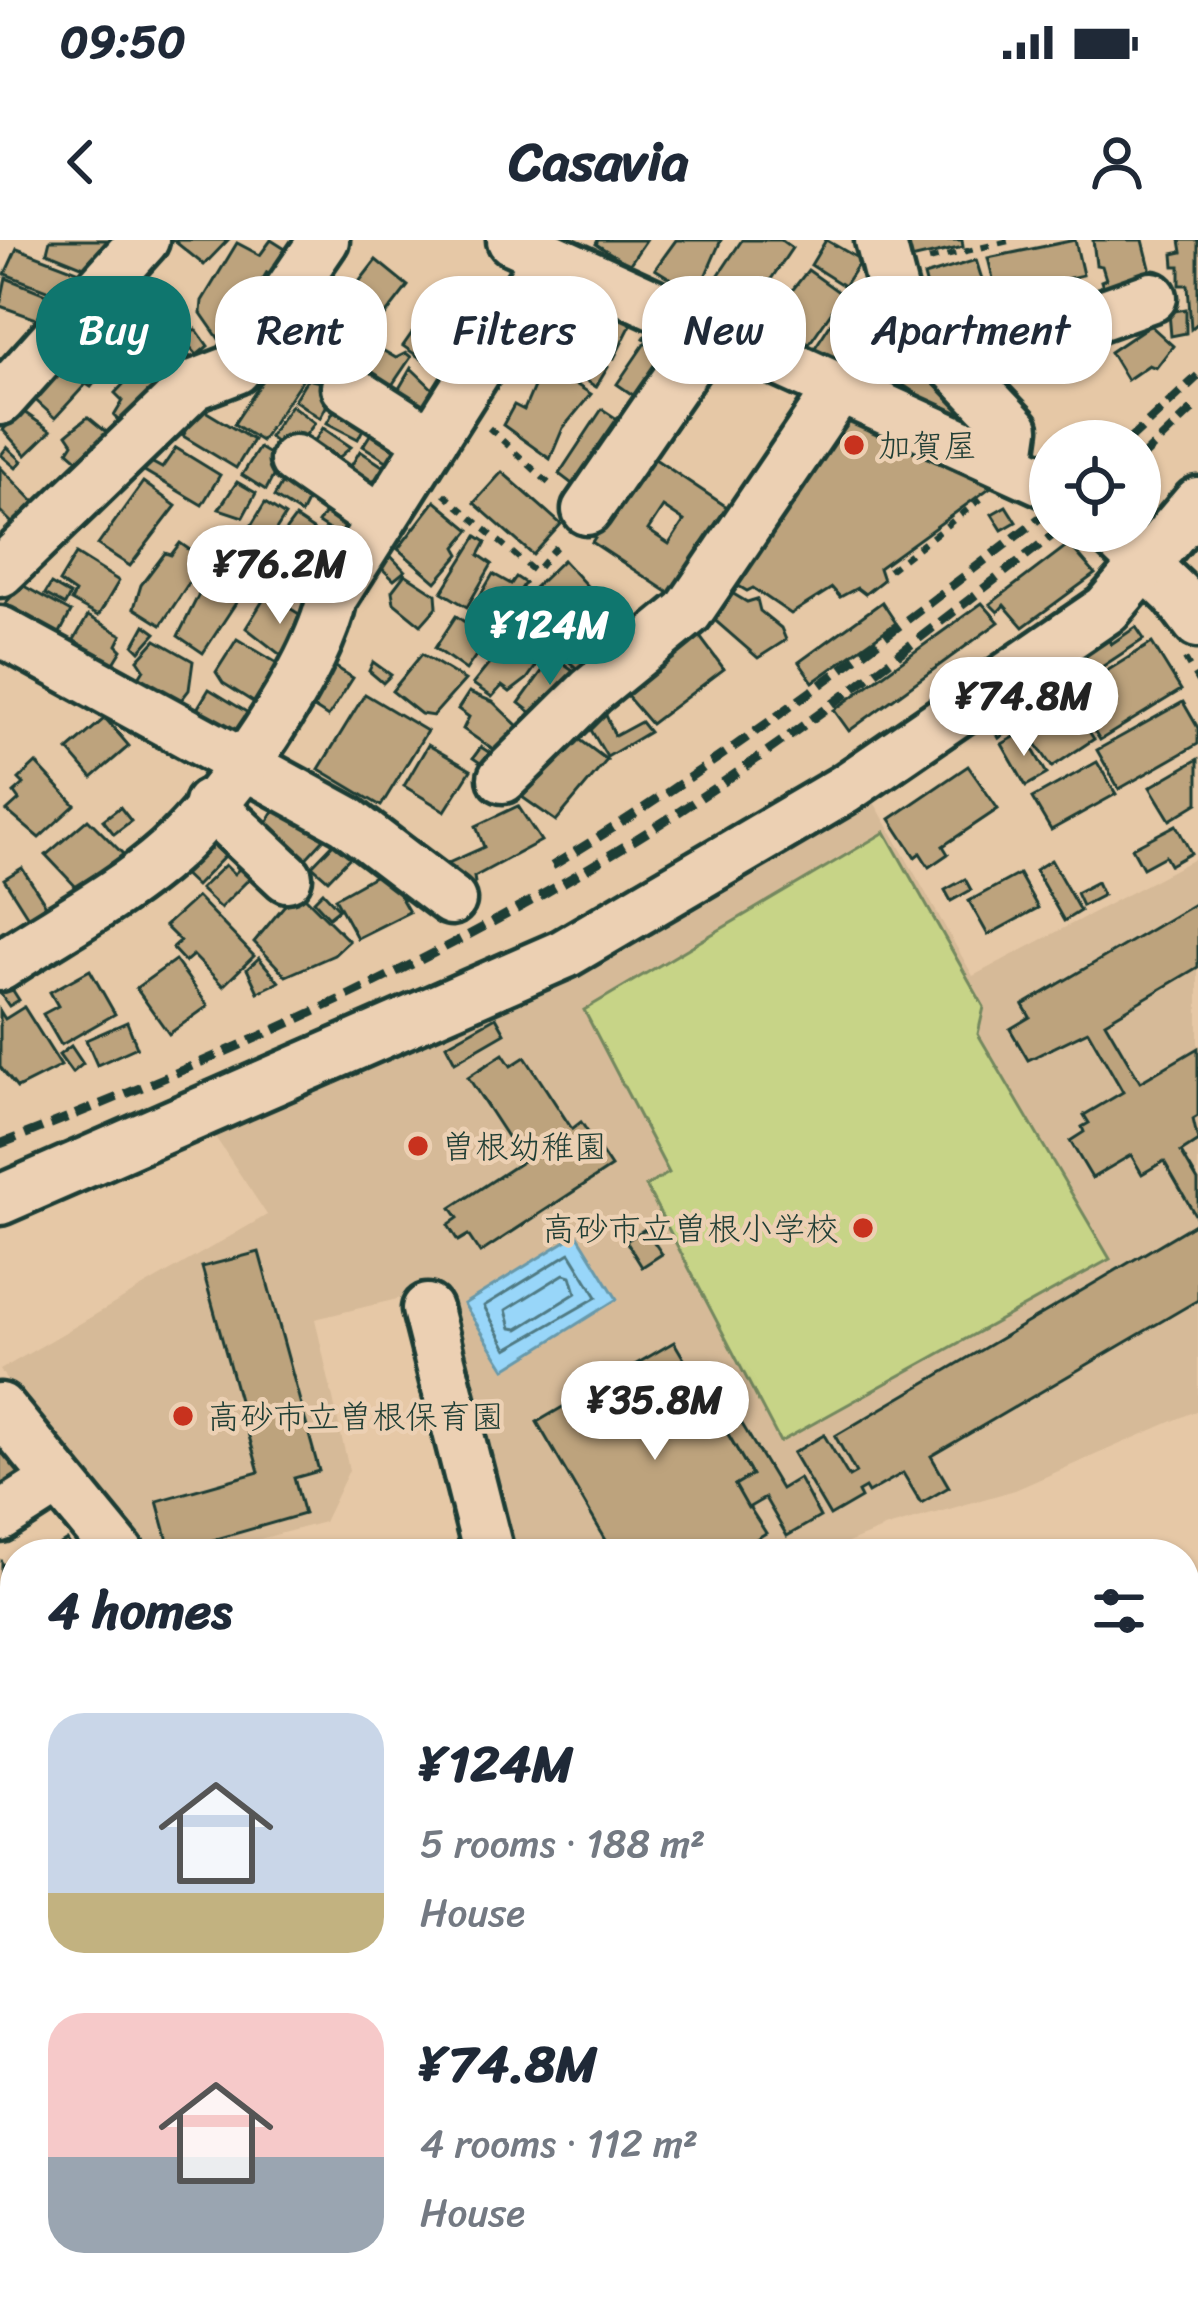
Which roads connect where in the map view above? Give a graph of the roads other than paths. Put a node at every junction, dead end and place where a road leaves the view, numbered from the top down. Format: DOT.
graph roads {
  1 [pos="144,240"];
  2 [pos="324,240"];
  3 [pos="530,249"];
  4 [pos="1152,297"];
  5 [pos="642,299"];
  6 [pos="1112,311"];
  7 [pos="806,373"];
  8 [pos="674,384"];
  9 [pos="971,384"];
  10 [pos="346,387"];
  11 [pos="840,388"];
  12 [pos="0,400"];
  13 [pos="423,454"];
  14 [pos="295,460"];
  15 [pos="1029,471"];
  16 [pos="1029,474"];
  17 [pos="1198,502"];
  18 [pos="586,510"];
  19 [pos="381,520"];
  20 [pos="1132,552"];
  21 [pos="1147,566"];
  22 [pos="0,572"];
  23 [pos="1198,623"];
  24 [pos="9,647"];
  25 [pos="243,765"];
  26 [pos="503,778"];
  27 [pos="209,804"];
  28 [pos="287,877"];
  29 [pos="451,900"];
  30 [pos="0,966"];
  31 [pos="0,1200"];
  32 [pos="427,1309"];
  33 [pos="0,1408"];
  34 [pos="58,1480"];
  35 [pos="0,1517"];
  36 [pos="107,1539"];
  37 [pos="485,1539"];
  1 -- 12 [label="street"];
  2 -- 22 [label="street"];
  3 -- 5 [label="street"];
  3 -- 13 [label="street"];
  4 -- 6 [label="street"];
  7 -- 11 [label="street"];
  8 -- 18 [label="street"];
  9 -- 15 [label="street"];
  10 -- 13 [label="street"];
  11 -- 16 [label="street"];
  11 -- 26 [label="street"];
  13 -- 19 [label="street"];
  14 -- 19 [label="street"];
  17 -- 21 [label="street"];
  19 -- 25 [label="street"];
  20 -- 21 [label="street"];
  21 -- 23 [label="street"];
  21 -- 31 [label="street"];
  24 -- 25 [label="street"];
  25 -- 27 [label="street"];
  25 -- 29 [label="street"];
  27 -- 28 [label="street"];
  27 -- 30 [label="street"];
  32 -- 37 [label="street"];
  33 -- 34 [label="street"];
  34 -- 35 [label="street"];
  34 -- 36 [label="street"];
}
